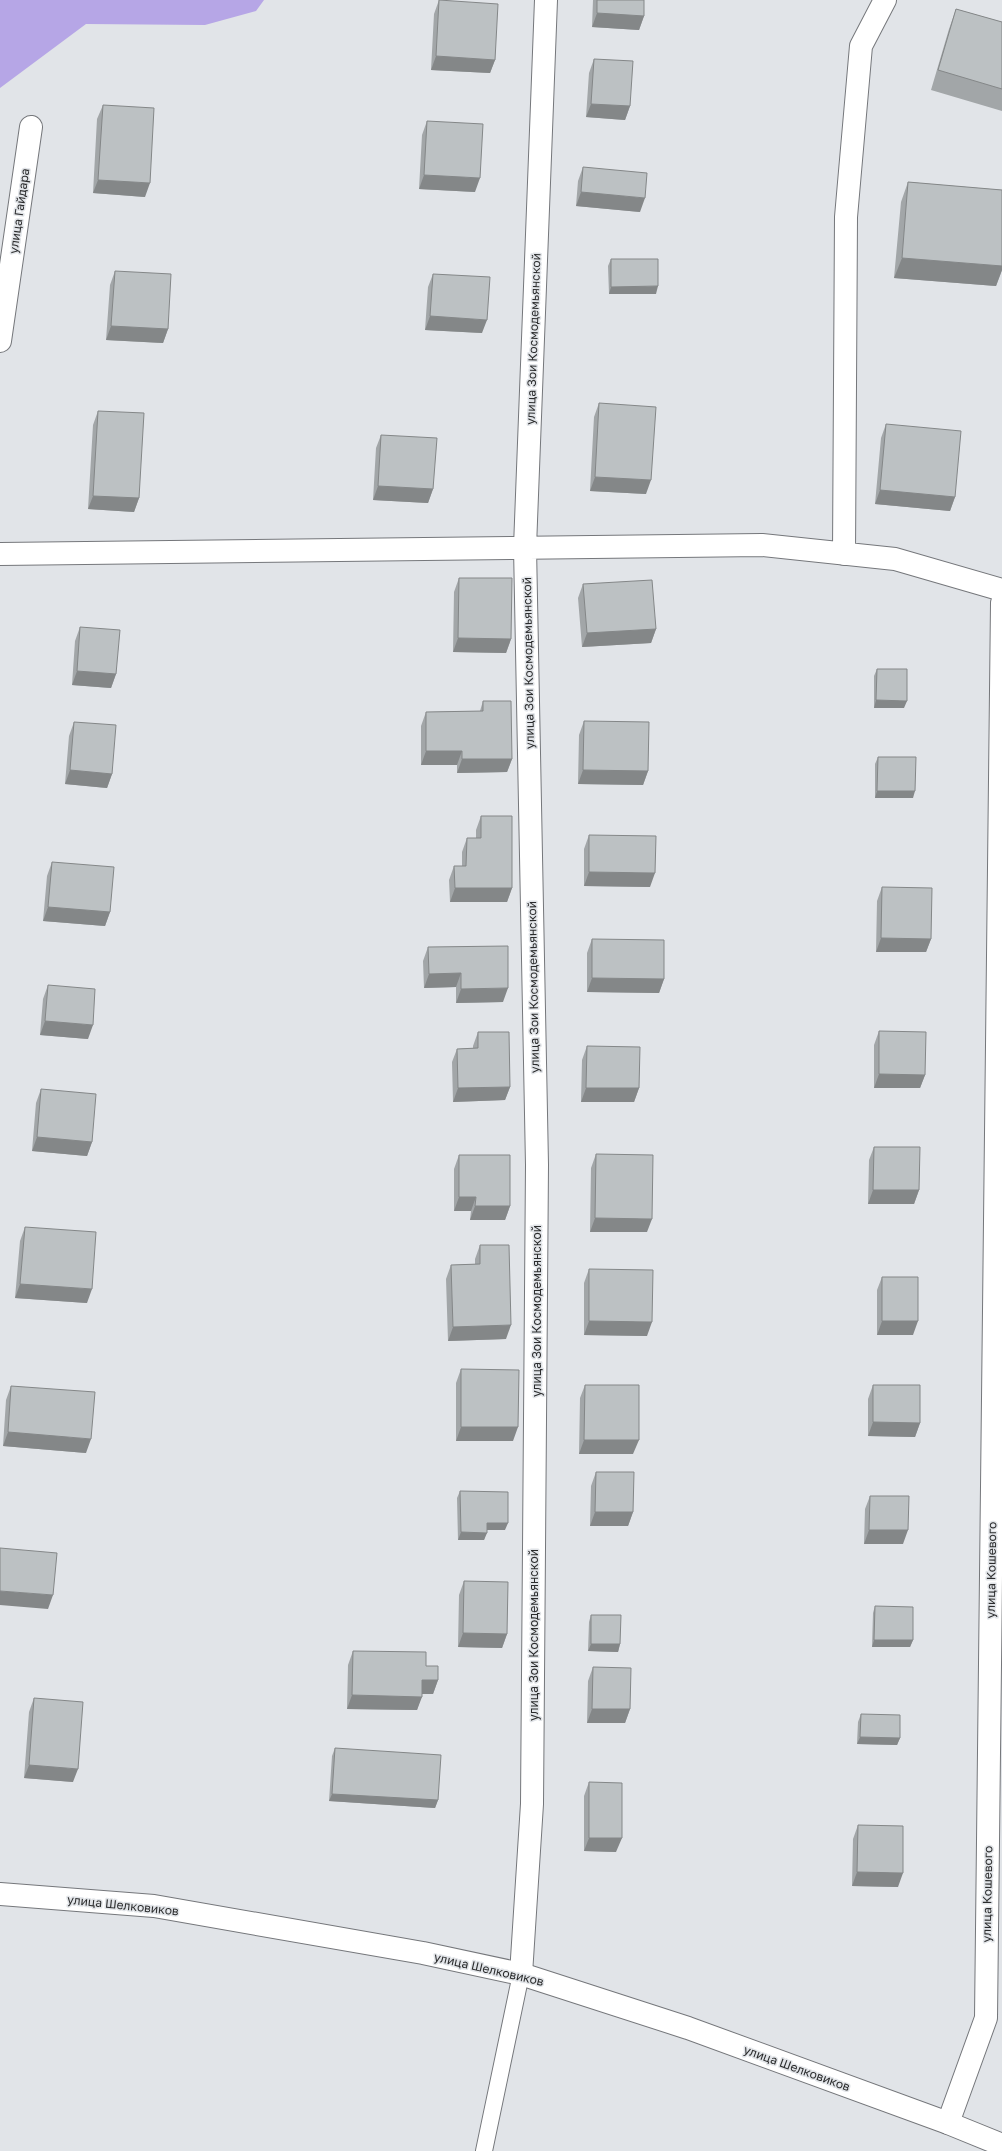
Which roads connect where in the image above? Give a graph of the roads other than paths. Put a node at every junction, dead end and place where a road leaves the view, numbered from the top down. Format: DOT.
graph roads {
  1 [pos="546,0"];
  2 [pos="885,0"];
  3 [pos="31,127"];
  4 [pos="0,341"];
  5 [pos="525,547"];
  6 [pos="0,554"];
  7 [pos="844,554"];
  8 [pos="1002,590"];
  9 [pos="1002,603"];
  10 [pos="0,1894"];
  11 [pos="521,1974"];
  12 [pos="948,2123"];
  13 [pos="1002,2145"];
  14 [pos="484,2151"];
  1 -- 5 [label="street, улица Зои Космодемьянской"];
  2 -- 7 [label="street"];
  3 -- 4 [label="street, улица Гайдара"];
  5 -- 6 [label="street"];
  5 -- 7 [label="street"];
  5 -- 11 [label="street, улица Зои Космодемьянской"];
  7 -- 8 [label="street"];
  9 -- 12 [label="street, улица Кошевого"];
  10 -- 11 [label="street, улица Шелковиков"];
  11 -- 12 [label="street, улица Шелковиков"];
  11 -- 14 [label="lane"];
  12 -- 13 [label="street, улица Шелковиков"];
}
